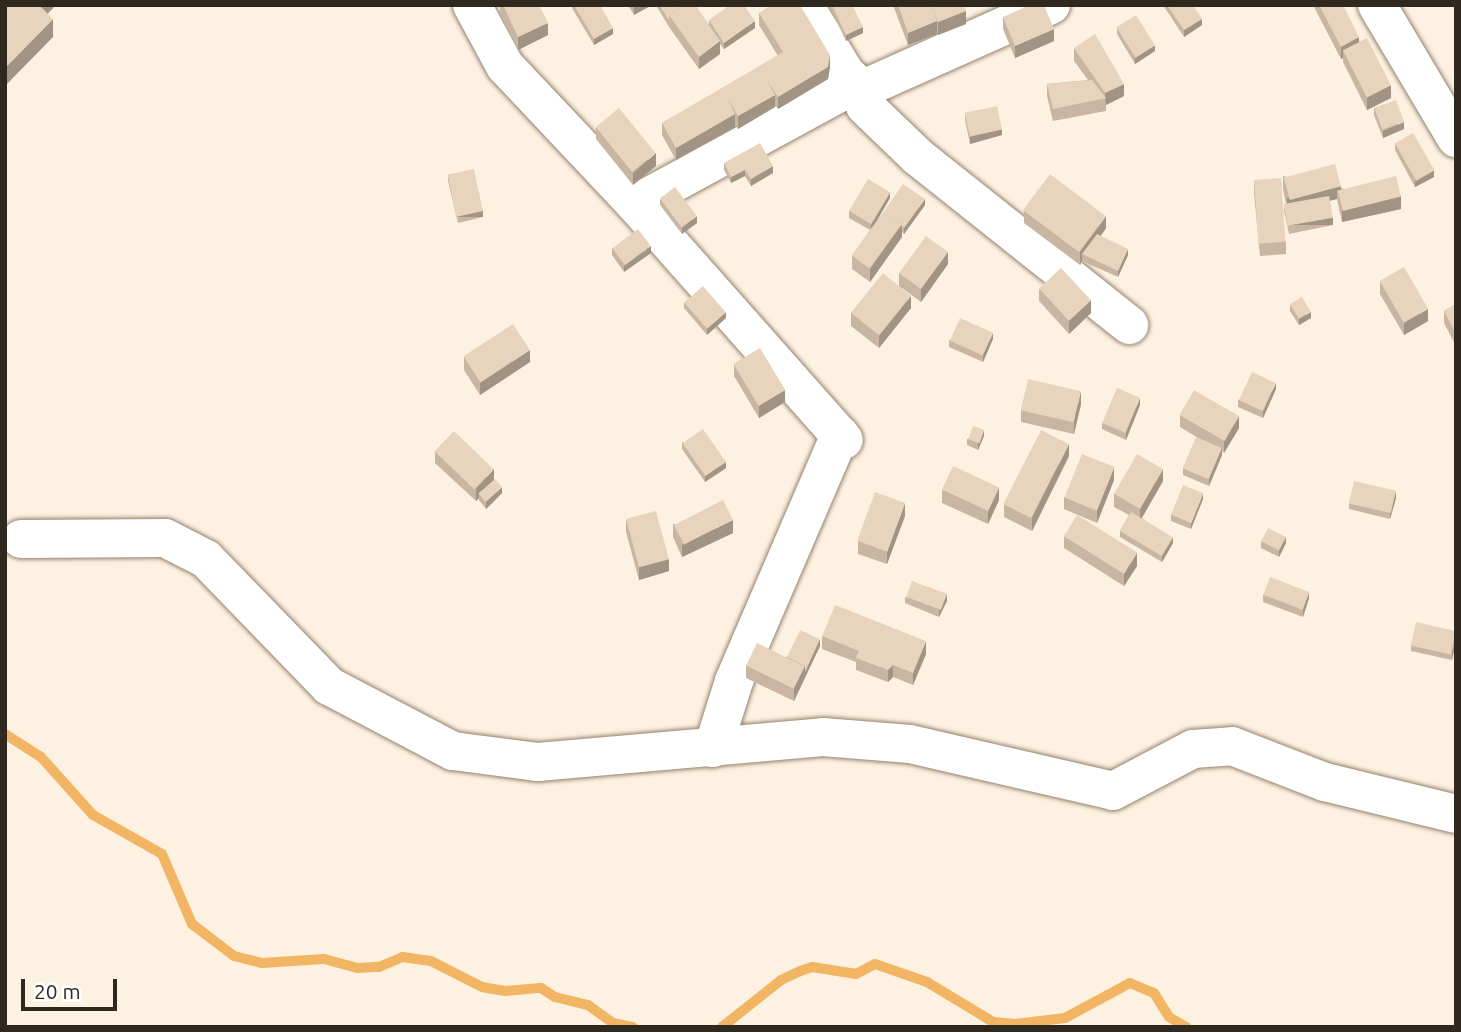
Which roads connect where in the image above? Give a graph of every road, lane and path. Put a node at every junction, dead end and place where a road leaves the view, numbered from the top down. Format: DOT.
graph roads {
  1 [pos="472,5"];
  2 [pos="804,5"];
  3 [pos="1051,5"];
  4 [pos="1377,5"];
  5 [pos="863,89"];
  6 [pos="1456,138"];
  7 [pos="635,204"];
  8 [pos="1129,325"];
  9 [pos="21,539"];
  10 [pos="713,748"];
  11 [pos="1456,814"];
  1 -- 7 [label="street"];
  2 -- 5 [label="street"];
  3 -- 5 [label="street"];
  4 -- 6 [label="street"];
  5 -- 7 [label="street"];
  5 -- 8 [label="street"];
  7 -- 10 [label="street"];
  9 -- 10 [label="street"];
  10 -- 11 [label="street"];
}
